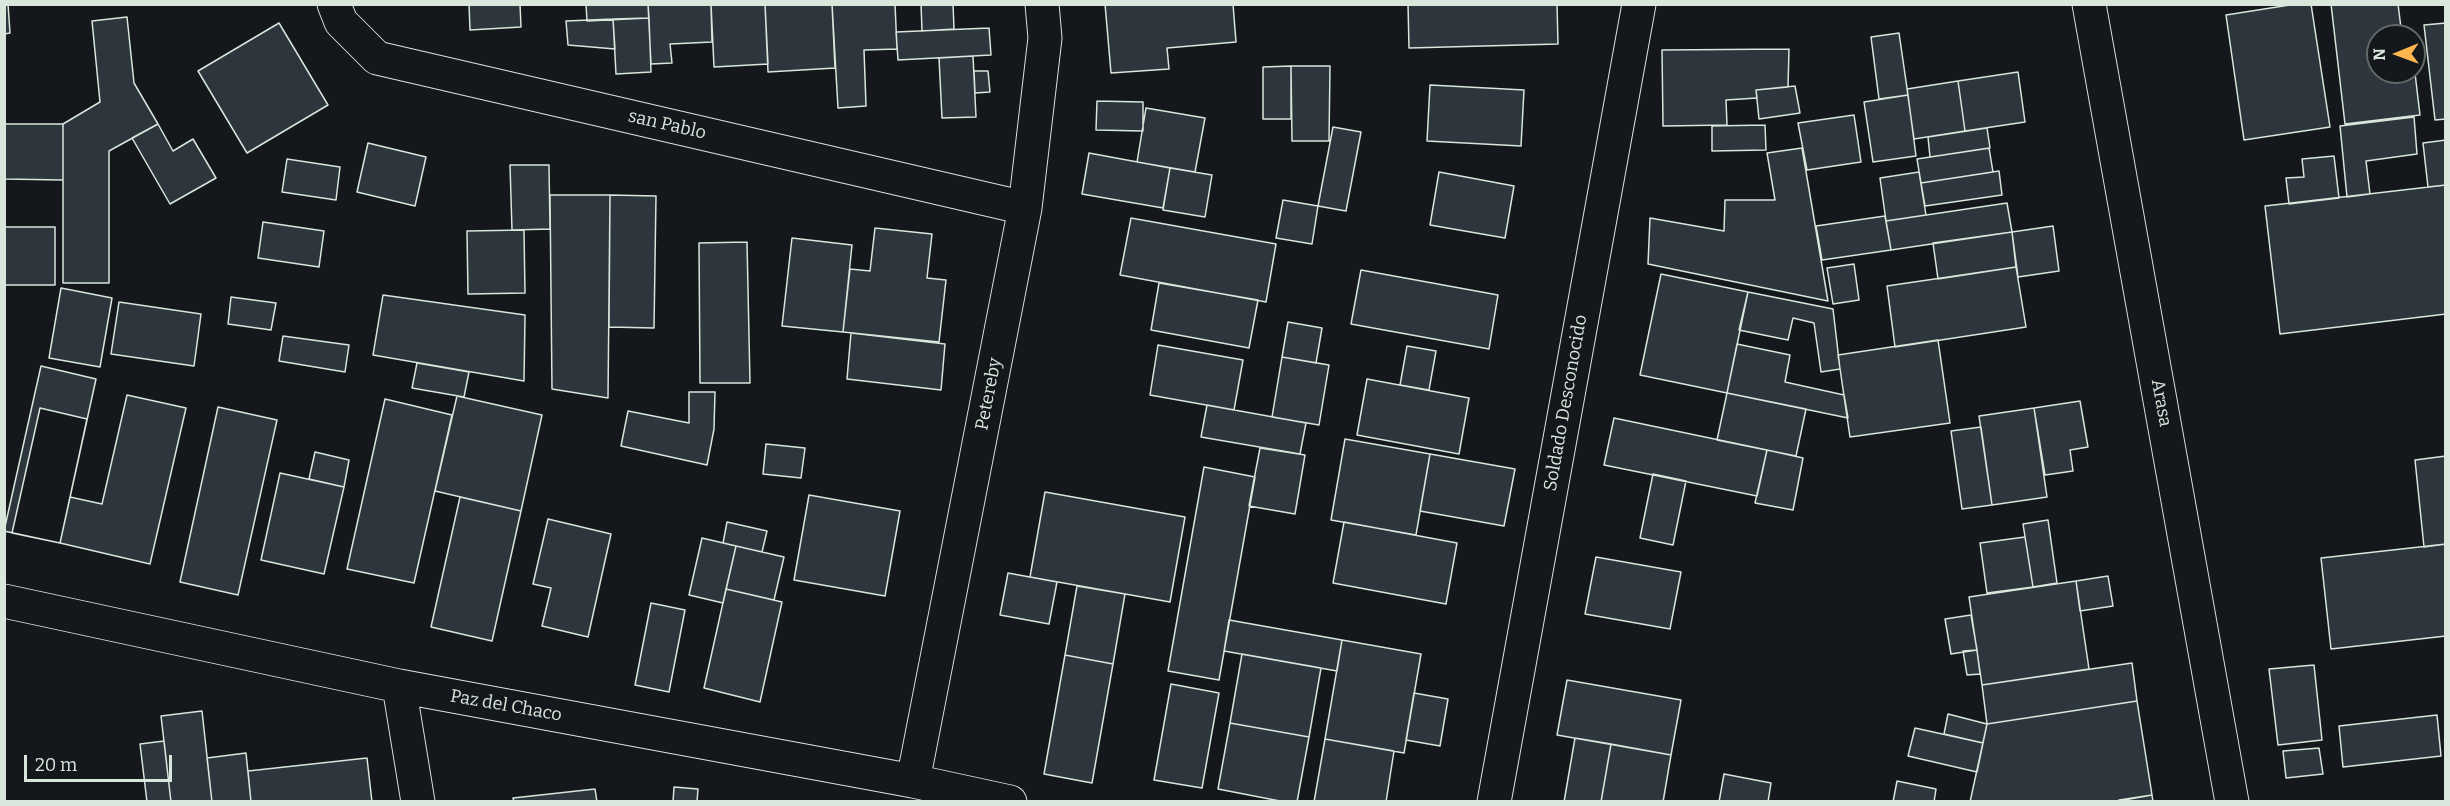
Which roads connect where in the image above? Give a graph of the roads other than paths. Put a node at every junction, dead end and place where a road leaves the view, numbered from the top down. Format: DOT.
graph roads {
  1 [pos="334,4"];
  2 [pos="1042,4"];
  3 [pos="1639,4"];
  4 [pos="2089,4"];
  5 [pos="1025,208"];
  6 [pos="4,601"];
  7 [pos="399,686"];
  8 [pos="913,781"];
  9 [pos="998,800"];
  10 [pos="418,801"];
  11 [pos="1494,801"];
  12 [pos="2232,801"];
  1 -- 5 [label="street, san Pablo"];
  2 -- 5 [label="street, Petereby"];
  3 -- 11 [label="street, Soldado Desconocido"];
  4 -- 12 [label="street, Arasa"];
  5 -- 8 [label="street, Petereby"];
  6 -- 7 [label="street, Paz del Chaco"];
  7 -- 8 [label="street, Paz del Chaco"];
  7 -- 10 [label="street"];
  8 -- 9 [label="street, Paz del Chaco"];
}
